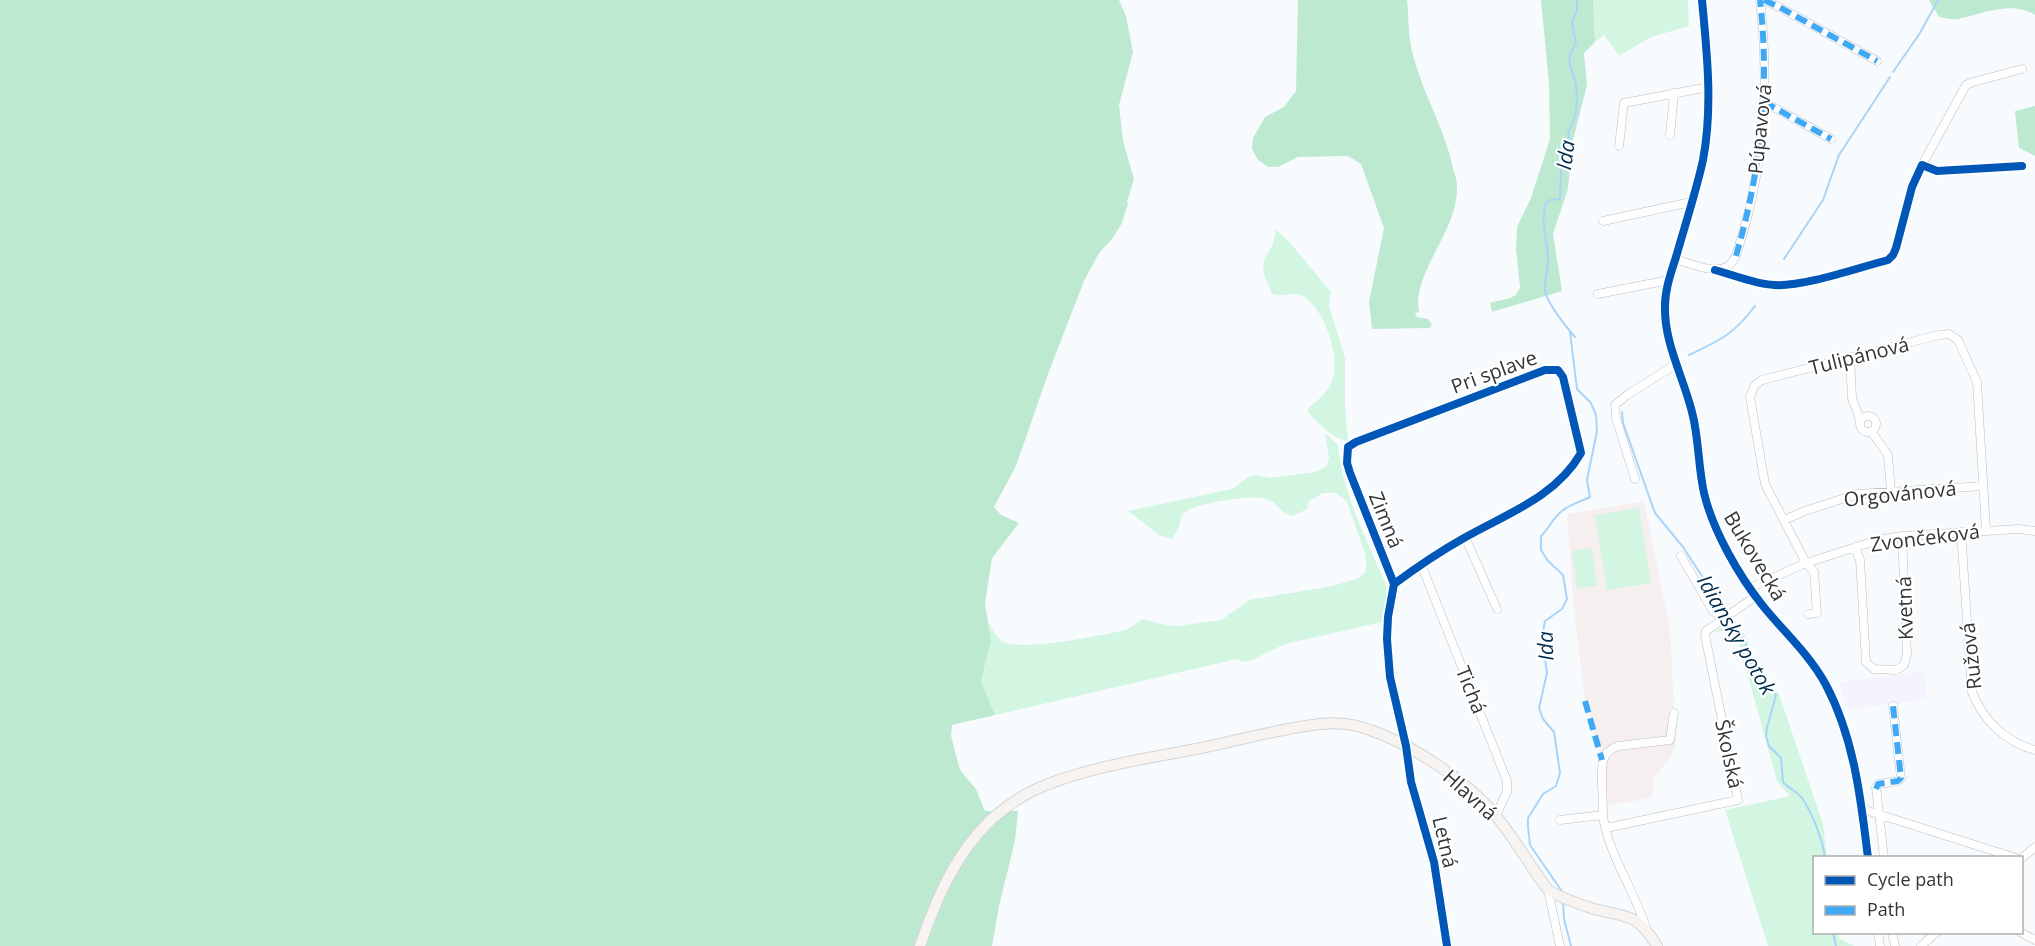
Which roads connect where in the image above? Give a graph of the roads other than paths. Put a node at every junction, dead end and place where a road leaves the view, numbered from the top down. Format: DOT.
graph roads {
  1 [pos="1702,0"];
  2 [pos="1762,0"];
  3 [pos="1877,61"];
  4 [pos="2022,69"];
  5 [pos="1709,87"];
  6 [pos="1674,93"];
  7 [pos="1764,102"];
  8 [pos="1670,135"];
  9 [pos="1831,139"];
  10 [pos="1619,146"];
  11 [pos="1922,165"];
  12 [pos="2022,166"];
  13 [pos="1691,202"];
  14 [pos="1603,221"];
  15 [pos="1675,259"];
  16 [pos="1715,270"];
  17 [pos="1668,284"];
  18 [pos="1598,294"];
  19 [pos="1850,357"];
  20 [pos="1676,364"];
  21 [pos="1884,414"];
  22 [pos="1860,420"];
  23 [pos="1874,426"];
  24 [pos="1883,431"];
  25 [pos="1348,447"];
  26 [pos="1635,479"];
  27 [pos="1983,486"];
  28 [pos="1891,492"];
  29 [pos="1784,520"];
  30 [pos="1986,531"];
  31 [pos="2035,531"];
  32 [pos="1961,532"];
  33 [pos="1902,536"];
  34 [pos="1465,537"];
  35 [pos="1855,547"];
  36 [pos="1681,556"];
  37 [pos="1806,563"];
  38 [pos="1421,564"];
  39 [pos="1394,584"];
  40 [pos="1750,588"];
  41 [pos="1756,596"];
  42 [pos="1497,609"];
  43 [pos="1808,614"];
  44 [pos="1724,619"];
  45 [pos="1893,706"];
  46 [pos="1674,713"];
  47 [pos="1406,746"];
  48 [pos="2035,750"];
  49 [pos="1862,809"];
  50 [pos="1879,814"];
  51 [pos="1496,815"];
  52 [pos="1603,815"];
  53 [pos="1560,820"];
  54 [pos="1606,828"];
  55 [pos="2035,847"];
  56 [pos="1868,856"];
  57 [pos="1884,856"];
  58 [pos="2010,856"];
  59 [pos="2023,857"];
  60 [pos="1548,890"];
  61 [pos="1638,907"];
  62 [pos="1632,918"];
  63 [pos="1648,932"];
  64 [pos="1936,934"];
  65 [pos="920,946"];
  66 [pos="1447,946"];
  67 [pos="1560,946"];
  68 [pos="1657,946"];
  69 [pos="1921,946"];
  1 -- 5 [label="street, Bukovecká"];
  2 -- 3 [label="street"];
  2 -- 7 [label="street, Púpavová"];
  4 -- 11 [label="street"];
  5 -- 6 [label="street"];
  5 -- 13 [label="street, Bukovecká"];
  6 -- 8 [label="street"];
  6 -- 10 [label="street"];
  7 -- 9 [label="street"];
  7 -- 16 [label="street, Púpavová"];
  11 -- 12 [label="street"];
  11 -- 16 [label="street"];
  13 -- 14 [label="street"];
  13 -- 15 [label="street, Bukovecká"];
  15 -- 16 [label="street"];
  15 -- 17 [label="street, Bukovecká"];
  17 -- 18 [label="street"];
  17 -- 20 [label="street, Bukovecká"];
  19 -- 22 [label="street"];
  19 -- 27 [label="street, Tulipánová"];
  19 -- 29 [label="street, Tulipánová"];
  20 -- 26 [label="street"];
  20 -- 40 [label="street, Bukovecká"];
  21 -- 23 [label="street"];
  22 -- 23 [label="street"];
  22 -- 23 [label="street"];
  23 -- 24 [label="street"];
  23 -- 28 [label="street"];
  25 -- 34 [label="street, Pri splave"];
  25 -- 39 [label="street, Zimná"];
  27 -- 28 [label="street, Orgovánová"];
  27 -- 30 [label="street, Tulipánová"];
  28 -- 29 [label="street, Orgovánová"];
  29 -- 37 [label="street, Tulipánová"];
  30 -- 31 [label="street, Zvončeková"];
  30 -- 32 [label="street, Zvončeková"];
  32 -- 33 [label="street, Zvončeková"];
  32 -- 48 [label="street, Ružová"];
  33 -- 35 [label="street, Zvončeková"];
  33 -- 35 [label="street, Kvetná"];
  34 -- 38 [label="street, Pri splave"];
  34 -- 42 [label="street"];
  35 -- 37 [label="street, Zvončeková"];
  36 -- 44 [label="street"];
  37 -- 40 [label="street, Zvončeková"];
  37 -- 43 [label="street"];
  38 -- 39 [label="street, Pri splave"];
  38 -- 51 [label="street, Tichá"];
  39 -- 47 [label="street"];
  40 -- 41 [label="street, Bukovecká"];
  41 -- 44 [label="street, Školská"];
  41 -- 49 [label="street, Bukovecká"];
  44 -- 54 [label="street, Školská"];
  45 -- 50 [label="street"];
  46 -- 52 [label="street"];
  47 -- 51 [label="main road, Hlavná"];
  47 -- 65 [label="main road, Hlavná"];
  47 -- 66 [label="street, Letná"];
  49 -- 50 [label="street"];
  49 -- 56 [label="street, Bukovecká"];
  50 -- 57 [label="street"];
  50 -- 58 [label="street"];
  51 -- 60 [label="main road, Hlavná"];
  52 -- 53 [label="street"];
  52 -- 54 [label="street"];
  54 -- 61 [label="street"];
  55 -- 59 [label="street"];
  60 -- 62 [label="main road, Hlavná"];
  60 -- 67 [label="street"];
  61 -- 62 [label="street"];
  61 -- 63 [label="street"];
  62 -- 63 [label="main road, Hlavná"];
  63 -- 68 [label="main road, Hlavná"];
  64 -- 69 [label="street"];
}
